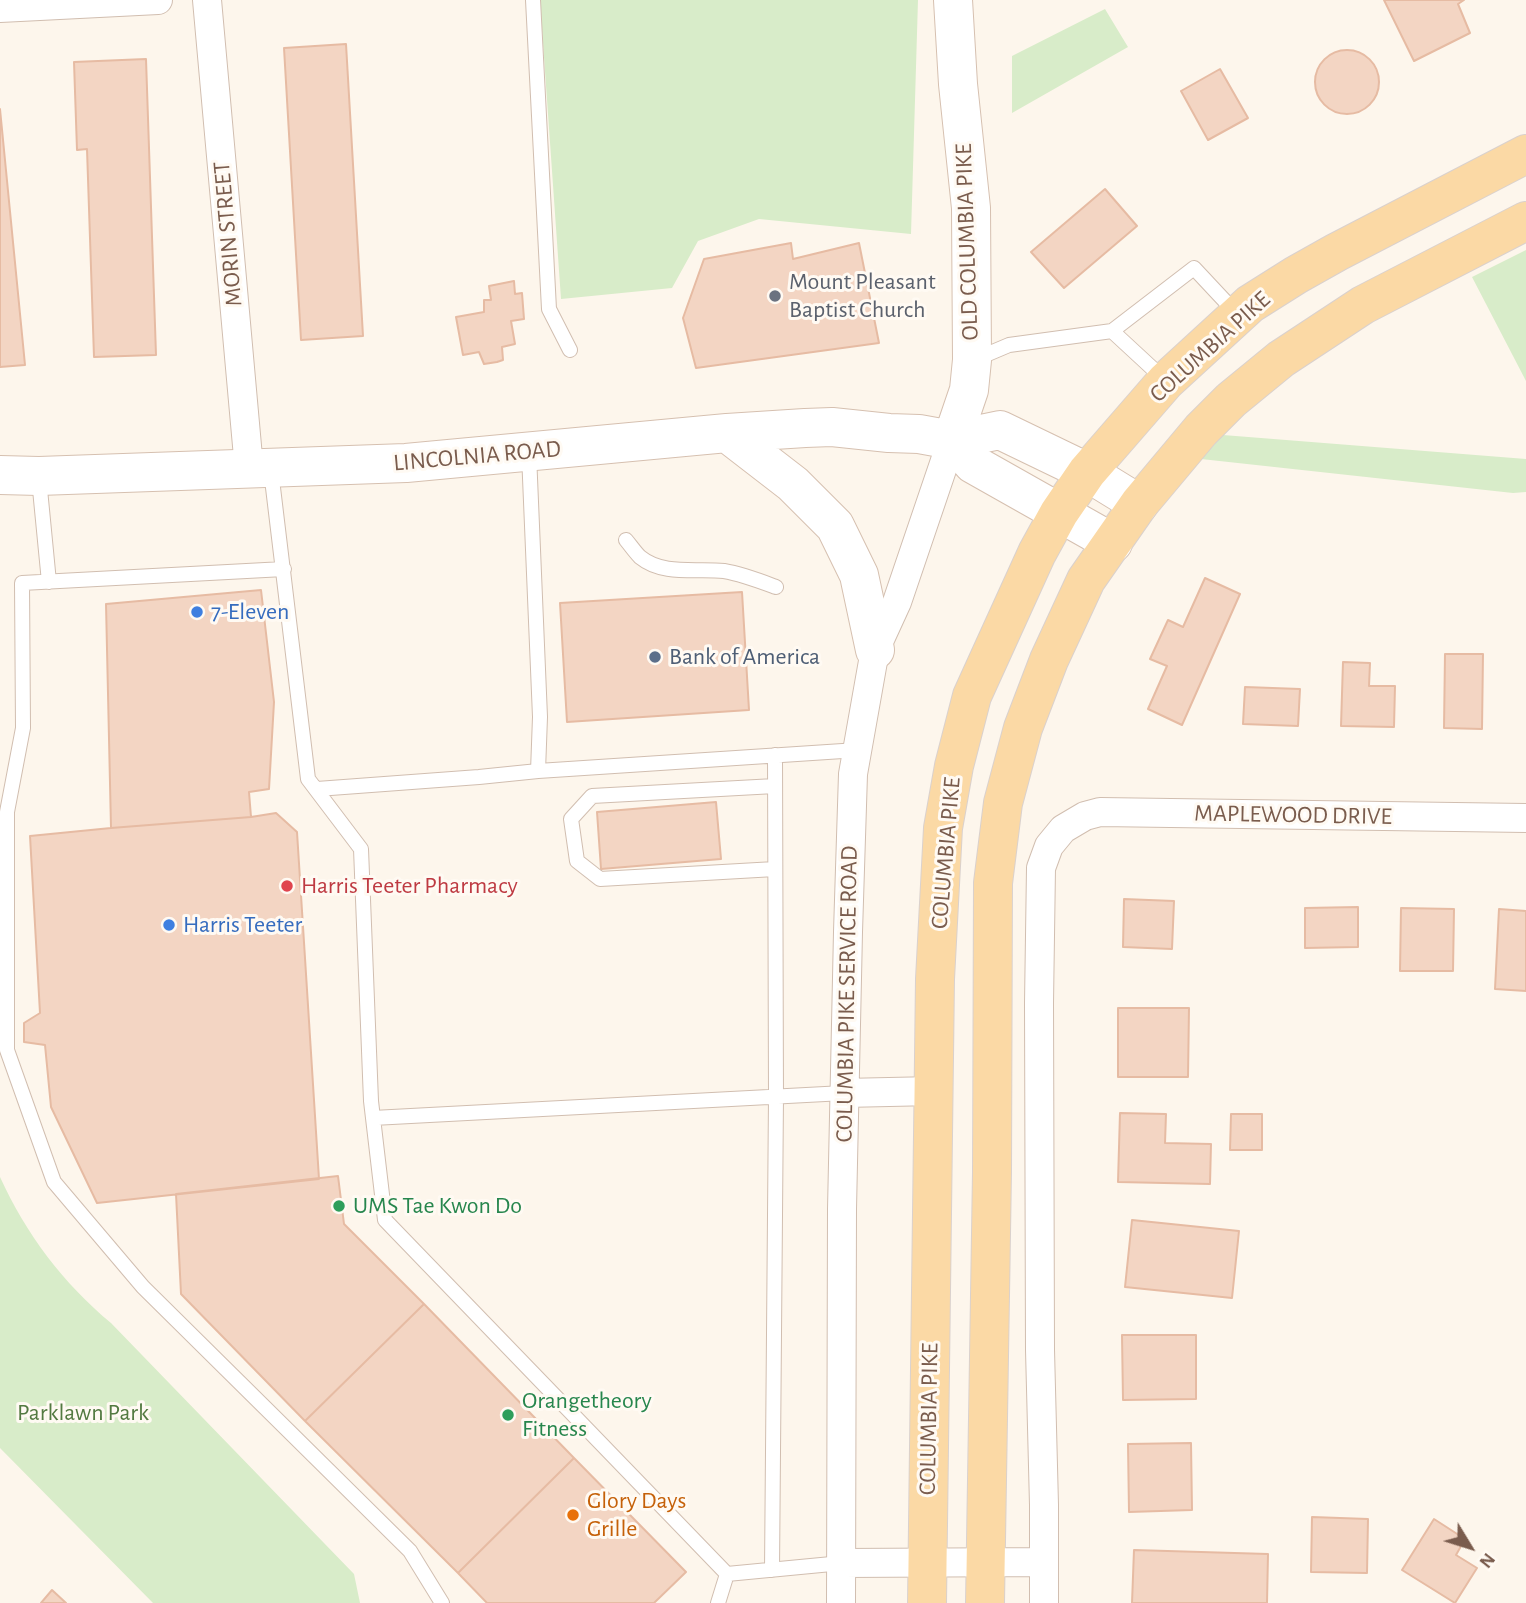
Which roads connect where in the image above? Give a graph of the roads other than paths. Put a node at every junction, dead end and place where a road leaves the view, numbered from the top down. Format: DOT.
graph roads {
  1 [pos="158,0"];
  2 [pos="207,0"];
  3 [pos="533,0"];
  4 [pos="953,0"];
  5 [pos="0,9"];
  6 [pos="1526,154"];
  7 [pos="1526,221"];
  8 [pos="1238,315"];
  9 [pos="1112,331"];
  10 [pos="570,350"];
  11 [pos="972,360"];
  12 [pos="1166,381"];
  13 [pos="727,433"];
  14 [pos="952,440"];
  15 [pos="529,452"];
  16 [pos="260,467"];
  17 [pos="1087,472"];
  18 [pos="0,475"];
  19 [pos="39,476"];
  20 [pos="1139,504"];
  21 [pos="1059,513"];
  22 [pos="626,540"];
  23 [pos="1112,543"];
  24 [pos="284,569"];
  25 [pos="49,582"];
  26 [pos="776,587"];
  27 [pos="875,650"];
  28 [pos="858,750"];
  29 [pos="775,755"];
  30 [pos="538,771"];
  31 [pos="775,786"];
  32 [pos="317,789"];
  33 [pos="1526,818"];
  34 [pos="775,869"];
  35 [pos="934,1091"];
  36 [pos="845,1093"];
  37 [pos="776,1097"];
  38 [pos="373,1118"];
  39 [pos="1044,1562"];
  40 [pos="842,1563"];
  41 [pos="927,1563"];
  42 [pos="986,1563"];
  43 [pos="772,1570"];
  44 [pos="727,1574"];
  45 [pos="442,1603"];
  46 [pos="718,1603"];
  47 [pos="841,1603"];
  48 [pos="927,1603"];
  49 [pos="985,1603"];
  50 [pos="1044,1603"];
  1 -- 5 [label="street"];
  2 -- 16 [label="street, MORIN STREET"];
  3 -- 10 [label="lane"];
  4 -- 11 [label="main road, OLD COLUMBIA PIKE"];
  6 -- 8 [label="main road, COLUMBIA PIKE"];
  7 -- 20 [label="main road, COLUMBIA PIKE"];
  8 -- 9 [label="lane"];
  8 -- 12 [label="main road, COLUMBIA PIKE"];
  9 -- 11 [label="lane"];
  9 -- 12 [label="lane"];
  11 -- 14 [label="main road, OLD COLUMBIA PIKE"];
  12 -- 17 [label="main road, COLUMBIA PIKE"];
  13 -- 14 [label="main road, LINCOLNIA ROAD"];
  13 -- 15 [label="main road, LINCOLNIA ROAD"];
  13 -- 27 [label="main road"];
  14 -- 17 [label="main road, LINCOLNIA ROAD"];
  14 -- 21 [label="main road"];
  14 -- 27 [label="street, COLUMBIA PIKE SERVICE ROAD"];
  15 -- 16 [label="main road, LINCOLNIA ROAD"];
  15 -- 30 [label="lane"];
  16 -- 19 [label="main road, LINCOLNIA ROAD"];
  16 -- 24 [label="lane"];
  17 -- 20 [label="main road, LINCOLNIA ROAD"];
  17 -- 21 [label="main road, COLUMBIA PIKE"];
  18 -- 19 [label="main road, LINCOLNIA ROAD"];
  19 -- 25 [label="lane"];
  20 -- 23 [label="main road, COLUMBIA PIKE"];
  21 -- 23 [label="main road"];
  21 -- 35 [label="main road, COLUMBIA PIKE"];
  22 -- 26 [label="lane"];
  23 -- 42 [label="main road, COLUMBIA PIKE"];
  24 -- 25 [label="lane"];
  24 -- 32 [label="lane"];
  25 -- 45 [label="lane"];
  27 -- 28 [label="street, COLUMBIA PIKE SERVICE ROAD"];
  28 -- 29 [label="lane"];
  28 -- 36 [label="street, COLUMBIA PIKE SERVICE ROAD"];
  29 -- 30 [label="lane"];
  29 -- 31 [label="lane"];
  30 -- 32 [label="lane"];
  31 -- 34 [label="lane"];
  31 -- 34 [label="lane"];
  32 -- 38 [label="lane"];
  33 -- 39 [label="street, MAPLEWOOD DRIVE"];
  34 -- 37 [label="lane"];
  35 -- 36 [label="street"];
  35 -- 41 [label="main road, COLUMBIA PIKE"];
  36 -- 37 [label="lane"];
  36 -- 40 [label="street, COLUMBIA PIKE SERVICE ROAD"];
  37 -- 38 [label="lane"];
  37 -- 43 [label="lane"];
  38 -- 44 [label="lane"];
  39 -- 42 [label="street"];
  39 -- 50 [label="street"];
  40 -- 41 [label="street"];
  40 -- 43 [label="lane"];
  40 -- 47 [label="street, COLUMBIA PIKE SERVICE ROAD"];
  41 -- 42 [label="street"];
  41 -- 48 [label="main road, COLUMBIA PIKE"];
  42 -- 49 [label="main road, COLUMBIA PIKE"];
  43 -- 44 [label="lane"];
  44 -- 46 [label="lane"];
}
